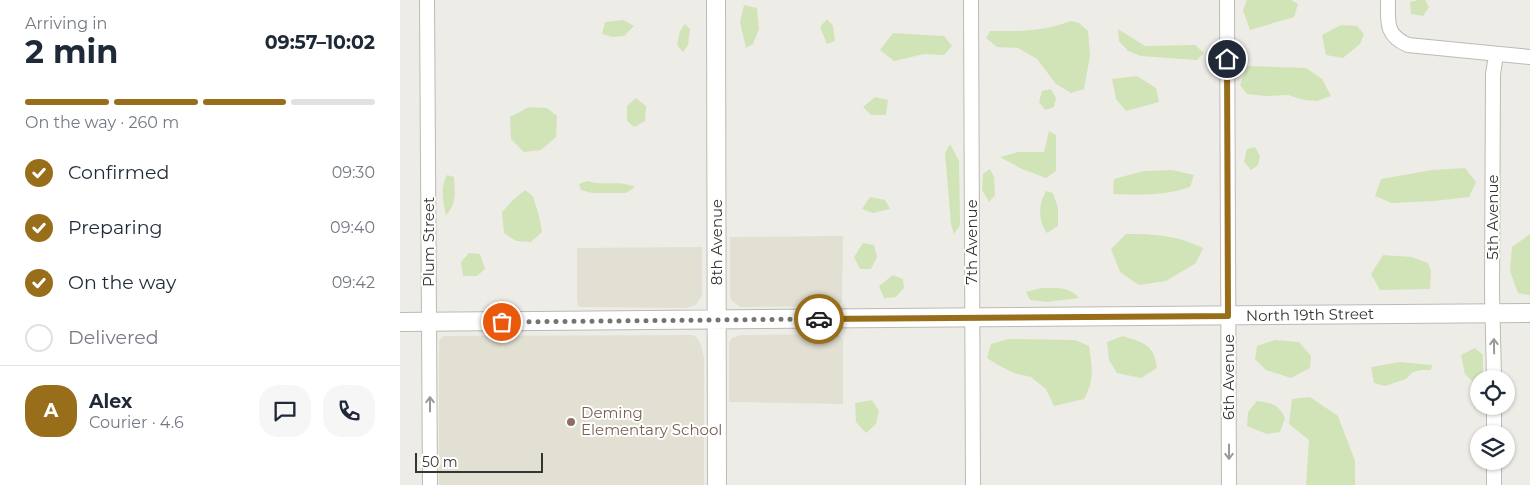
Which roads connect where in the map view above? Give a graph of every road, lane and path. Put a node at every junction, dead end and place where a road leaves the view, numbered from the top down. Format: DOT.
graph roads {
  1 [pos="427,0"];
  2 [pos="716,0"];
  3 [pos="971,0"];
  4 [pos="1227,0"];
  5 [pos="1388,0"];
  6 [pos="1496,55"];
  7 [pos="1530,57"];
  8 [pos="1493,313"];
  9 [pos="1530,313"];
  10 [pos="1228,316"];
  11 [pos="973,318"];
  12 [pos="718,320"];
  13 [pos="400,322"];
  14 [pos="430,322"];
  15 [pos="1494,370"];
  16 [pos="1494,470"];
  17 [pos="430,485"];
  18 [pos="717,485"];
  19 [pos="973,485"];
  20 [pos="1228,485"];
  21 [pos="1494,485"];
  1 -- 14 [label="street, Plum Street"];
  2 -- 12 [label="street, 8th Avenue"];
  3 -- 11 [label="street, 7th Avenue"];
  4 -- 10 [label="street, 6th Avenue"];
  5 -- 6 [label="street"];
  6 -- 7 [label="street"];
  6 -- 8 [label="street, 5th Avenue"];
  8 -- 9 [label="street, North 19th Street"];
  8 -- 10 [label="street, North 19th Street"];
  15 -- 8 [label="street, 5th Avenue, one-way"];
  10 -- 11 [label="street, North 19th Street"];
  10 -- 20 [label="street, 6th Avenue, one-way"];
  11 -- 12 [label="street, North 19th Street"];
  11 -- 19 [label="street, 7th Avenue"];
  12 -- 14 [label="street, North 19th Street"];
  12 -- 18 [label="street, 8th Avenue"];
  13 -- 14 [label="street, North 19th Street"];
  17 -- 14 [label="street, Plum Street, one-way"];
  16 -- 21 [label="street"];
}
